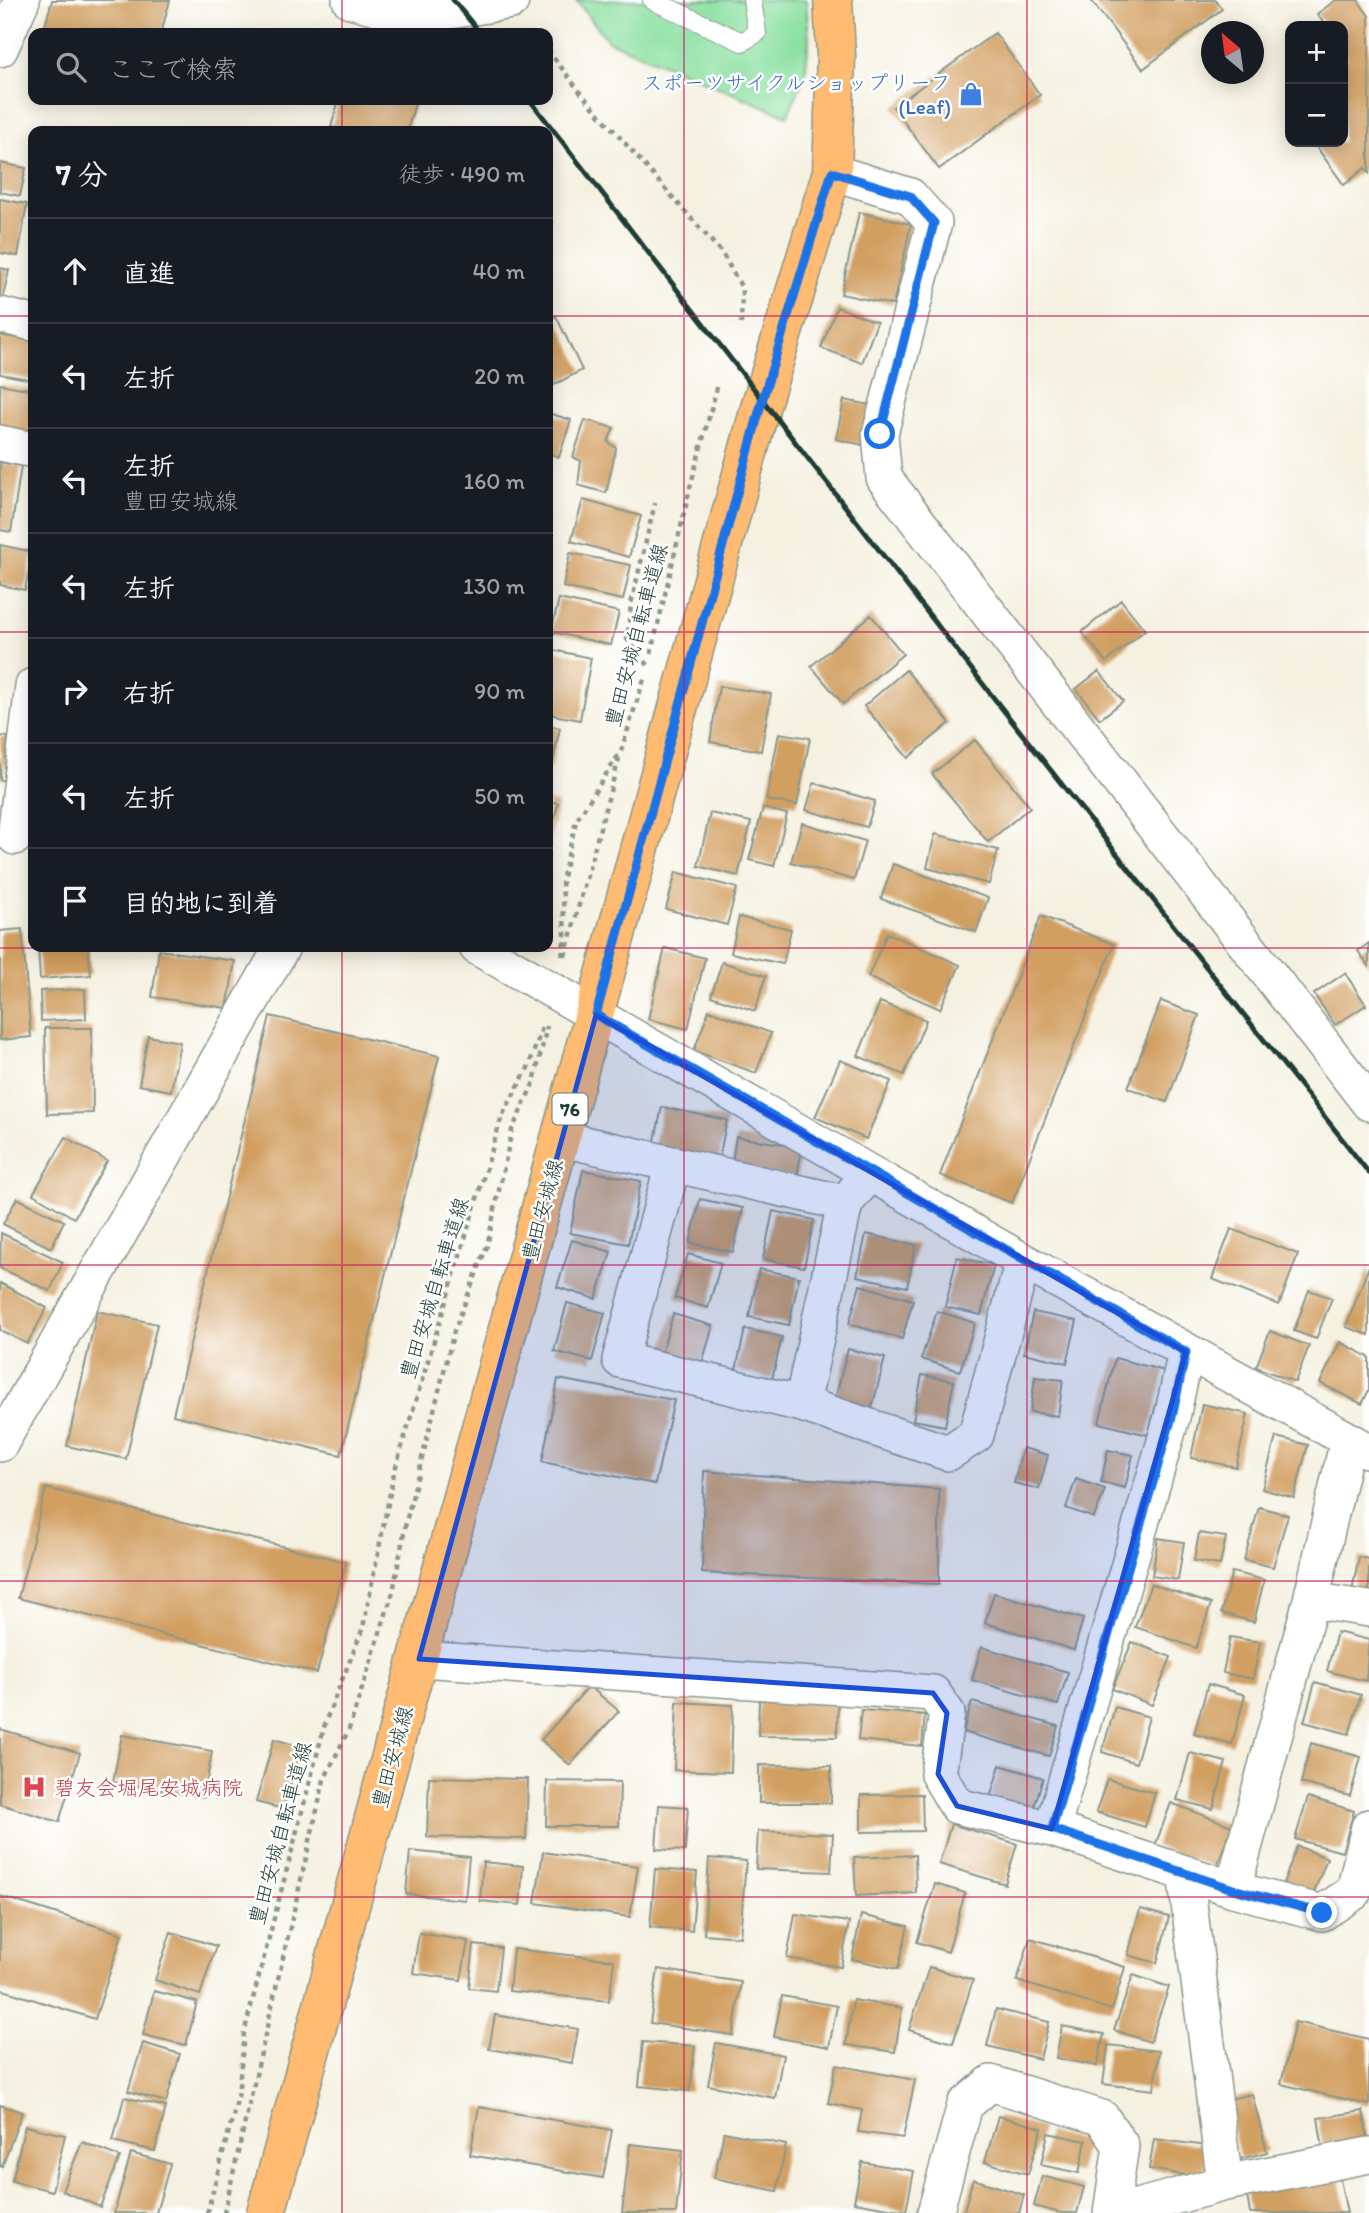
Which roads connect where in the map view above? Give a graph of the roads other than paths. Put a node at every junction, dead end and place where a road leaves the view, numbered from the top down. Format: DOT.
graph roads {
  1 [pos="22,0"];
  2 [pos="350,0"];
  3 [pos="652,0"];
  4 [pos="752,0"];
  5 [pos="833,0"];
  6 [pos="510,1"];
  7 [pos="0,49"];
  8 [pos="832,172"];
  9 [pos="0,315"];
  10 [pos="28,322"];
  11 [pos="0,443"];
  12 [pos="28,449"];
  13 [pos="28,730"];
  14 [pos="16,837"];
  15 [pos="279,952"];
  16 [pos="486,952"];
  17 [pos="596,1015"];
  18 [pos="1369,1103"];
  19 [pos="562,1139"];
  20 [pos="673,1164"];
  21 [pos="871,1172"];
  22 [pos="845,1203"];
  23 [pos="1023,1261"];
  24 [pos="1186,1352"];
  25 [pos="802,1404"];
  26 [pos="0,1444"];
  27 [pos="1358,1445"];
  28 [pos="1311,1600"];
  29 [pos="1369,1609"];
  30 [pos="419,1659"];
  31 [pos="1369,1827"];
  32 [pos="1052,1829"];
  33 [pos="1185,1873"];
  34 [pos="1233,1889"];
  35 [pos="1369,2155"];
  36 [pos="1225,2183"];
  37 [pos="266,2213"];
  38 [pos="935,2213"];
  39 [pos="1113,2213"];
  1 -- 7 [label="street"];
  2 -- 6 [label="street"];
  3 -- 4 [label="lane"];
  5 -- 8 [label="main road, 豊田安城線 / 76"];
  8 -- 17 [label="main road, 豊田安城線 / 76"];
  8 -- 18 [label="street"];
  9 -- 10 [label="street"];
  11 -- 12 [label="street"];
  13 -- 14 [label="street"];
  15 -- 26 [label="street"];
  16 -- 17 [label="street"];
  17 -- 19 [label="main road, 豊田安城線 / 76"];
  17 -- 21 [label="street"];
  19 -- 20 [label="street"];
  19 -- 30 [label="main road, 豊田安城線 / 76"];
  20 -- 22 [label="street"];
  20 -- 25 [label="street"];
  21 -- 22 [label="street"];
  21 -- 23 [label="street"];
  22 -- 25 [label="street"];
  23 -- 24 [label="street"];
  23 -- 25 [label="street"];
  24 -- 27 [label="street"];
  24 -- 32 [label="street"];
  27 -- 28 [label="street"];
  28 -- 29 [label="street"];
  28 -- 34 [label="street"];
  30 -- 32 [label="street"];
  30 -- 37 [label="main road, 豊田安城線 / 76"];
  31 -- 34 [label="street"];
  32 -- 33 [label="street"];
  33 -- 34 [label="street"];
  33 -- 36 [label="street"];
  35 -- 36 [label="street"];
  36 -- 39 [label="street"];
  38 -- 39 [label="street"];
}
